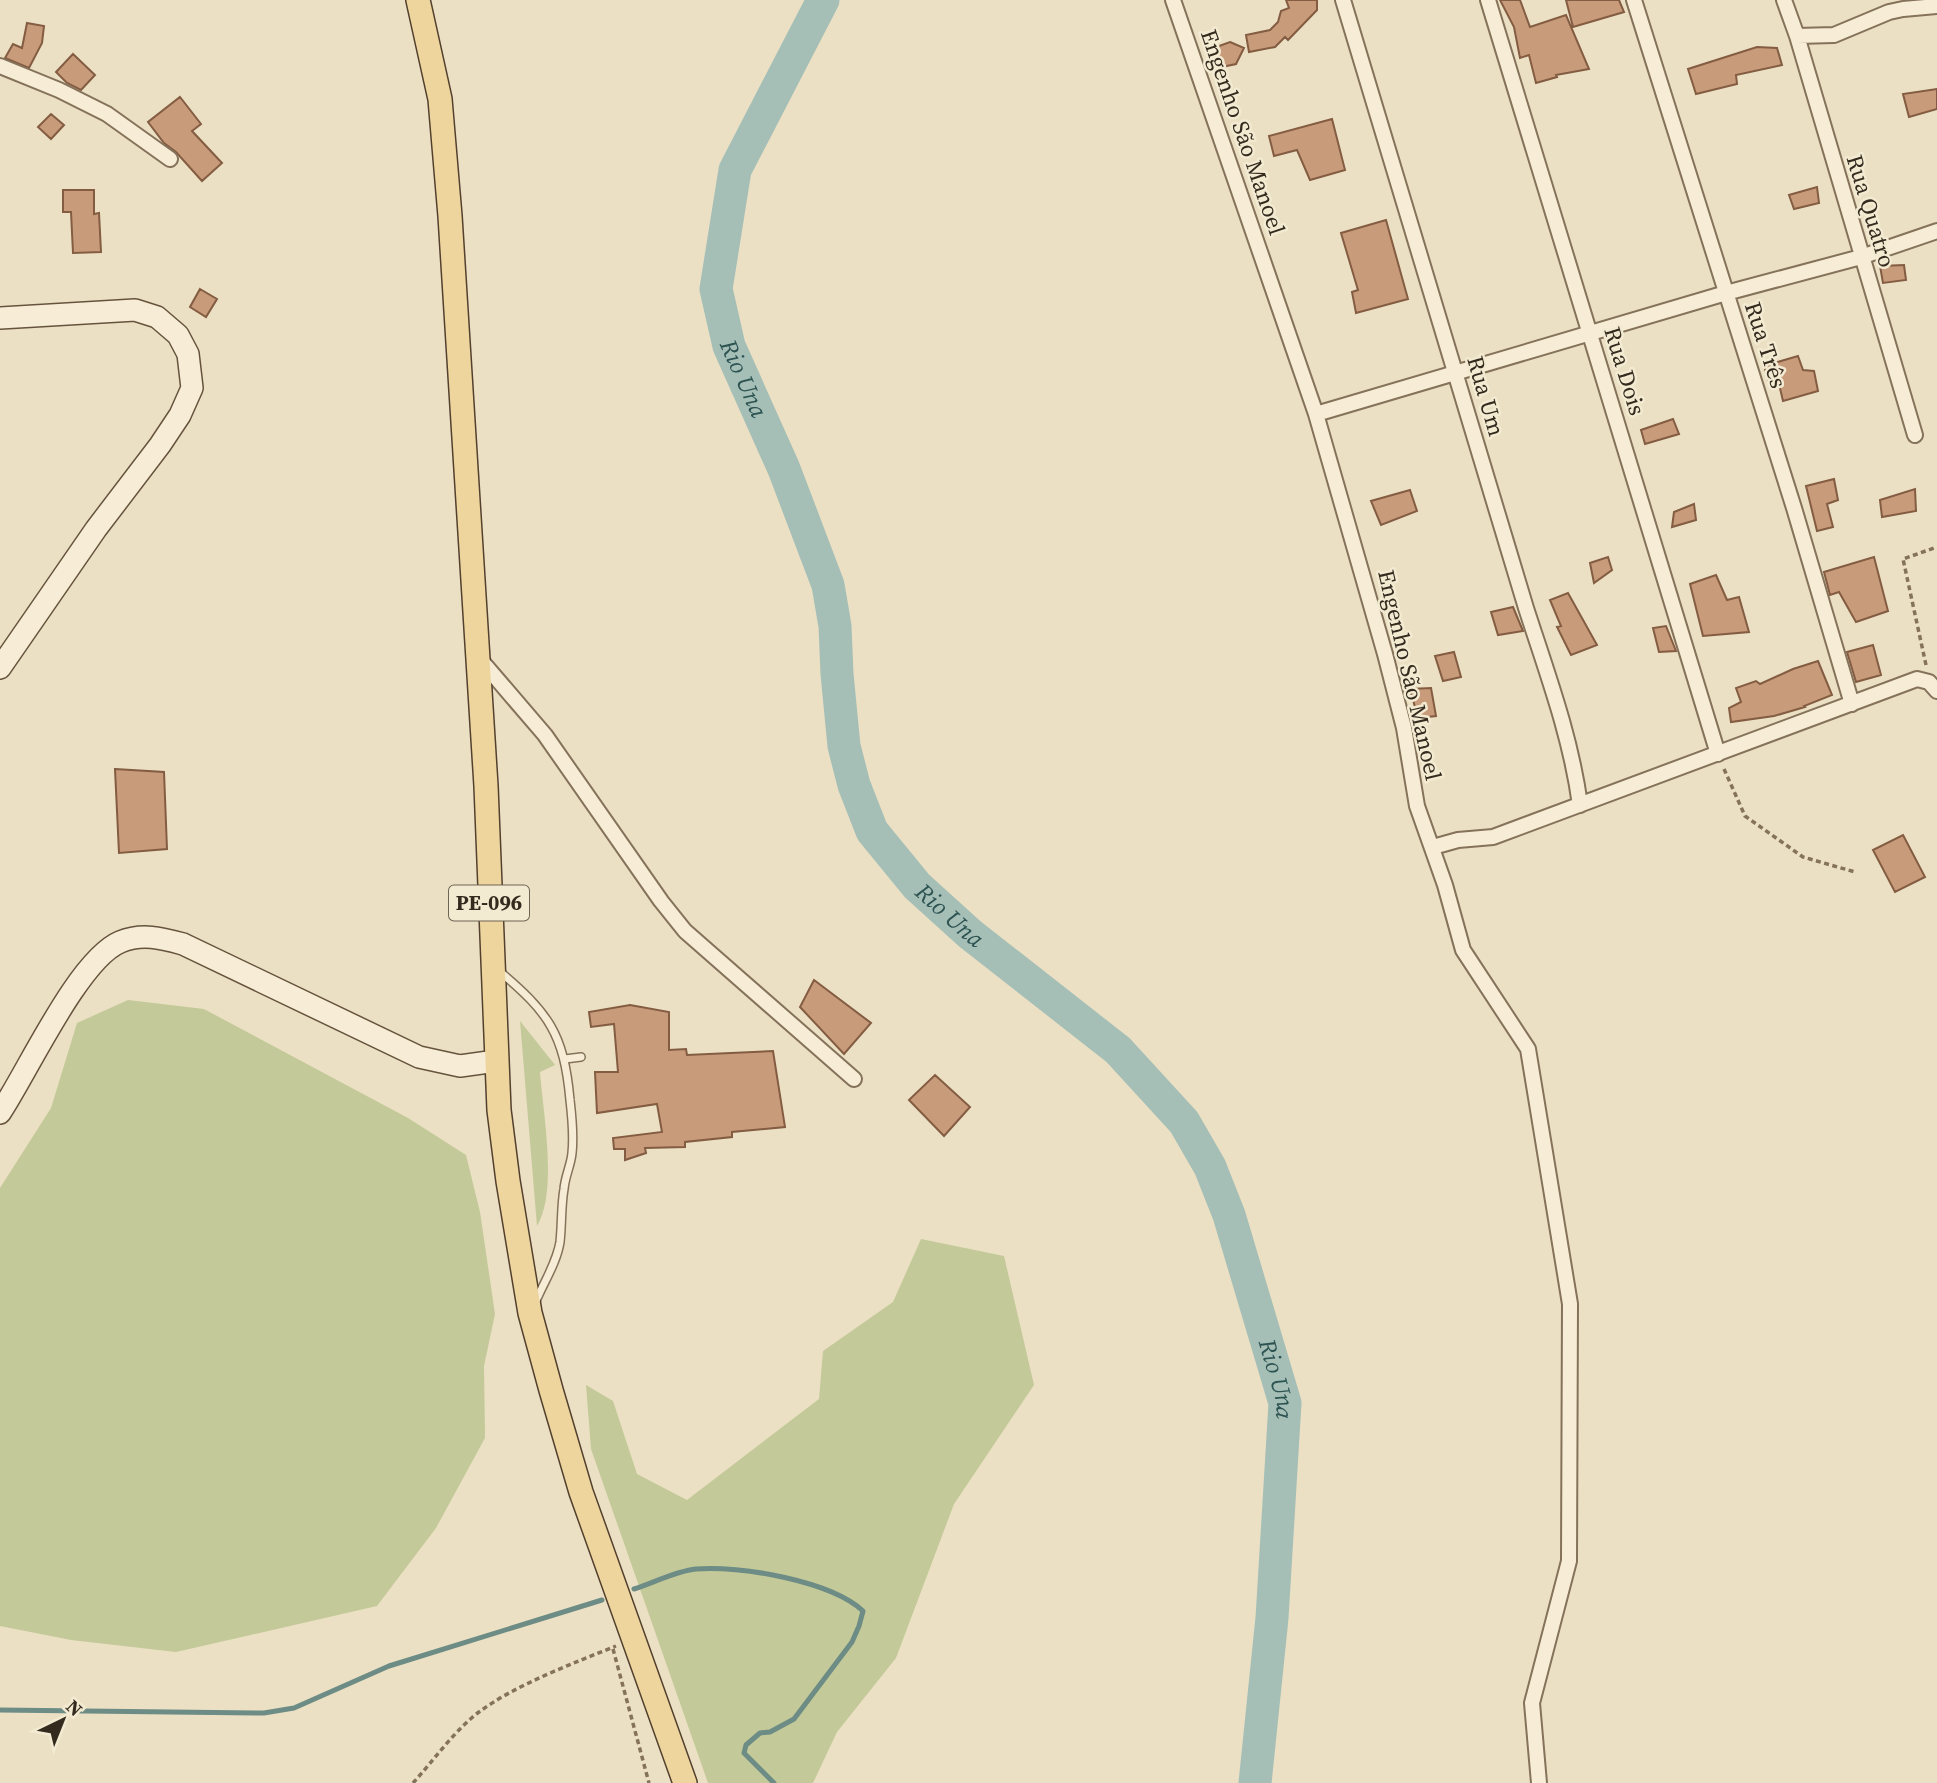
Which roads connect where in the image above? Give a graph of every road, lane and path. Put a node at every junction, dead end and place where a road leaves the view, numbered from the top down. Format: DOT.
graph roads {
  1 [pos="418,0"];
  2 [pos="1343,0"];
  3 [pos="1488,0"];
  4 [pos="1633,0"];
  5 [pos="1784,0"];
  6 [pos="1176,1"];
  7 [pos="1937,6"];
  8 [pos="1797,36"];
  9 [pos="0,66"];
  10 [pos="170,159"];
  11 [pos="1937,231"];
  12 [pos="1861,257"];
  13 [pos="1726,293"];
  14 [pos="0,318"];
  15 [pos="1590,334"];
  16 [pos="1456,374"];
  17 [pos="1316,414"];
  18 [pos="1915,435"];
  19 [pos="1937,547"];
  20 [pos="479,658"];
  21 [pos="0,667"];
  22 [pos="1933,687"];
  23 [pos="1852,704"];
  24 [pos="1718,754"];
  25 [pos="1580,805"];
  26 [pos="1433,847"];
  27 [pos="1854,872"];
  28 [pos="492,965"];
  29 [pos="581,1057"];
  30 [pos="565,1059"];
  31 [pos="496,1061"];
  32 [pos="854,1079"];
  33 [pos="0,1113"];
  34 [pos="530,1313"];
  35 [pos="623,1642"];
  36 [pos="413,1783"];
  37 [pos="649,1783"];
  38 [pos="685,1783"];
  39 [pos="1539,1783"];
  1 -- 20 [label="main road, PE-096"];
  2 -- 16 [label="street, Rua Um"];
  3 -- 15 [label="street, Rua Dois"];
  4 -- 13 [label="street, Rua Três"];
  5 -- 8 [label="street, Rua Quatro"];
  6 -- 17 [label="street, Engenho São Manoel"];
  7 -- 8 [label="street"];
  8 -- 12 [label="street, Rua Quatro"];
  9 -- 10 [label="street"];
  11 -- 12 [label="street"];
  12 -- 13 [label="street"];
  12 -- 18 [label="street, Rua Quatro"];
  13 -- 15 [label="street"];
  13 -- 23 [label="street, Rua Três"];
  14 -- 21 [label="street"];
  15 -- 16 [label="street"];
  15 -- 24 [label="street, Rua Dois"];
  16 -- 17 [label="street"];
  16 -- 25 [label="street, Rua Um"];
  17 -- 26 [label="street, Engenho São Manoel"];
  19 -- 22 [label="path"];
  20 -- 28 [label="main road, PE-096"];
  20 -- 32 [label="street"];
  22 -- 23 [label="street"];
  23 -- 24 [label="street"];
  24 -- 25 [label="street"];
  24 -- 27 [label="path"];
  25 -- 26 [label="street"];
  26 -- 39 [label="street, Engenho São Manoel"];
  28 -- 30 [label="lane"];
  28 -- 31 [label="main road, PE-096"];
  29 -- 30 [label="lane"];
  30 -- 34 [label="lane"];
  31 -- 33 [label="street"];
  31 -- 34 [label="main road, PE-096"];
  34 -- 35 [label="main road, PE-096"];
  35 -- 36 [label="path"];
  35 -- 37 [label="path"];
  35 -- 38 [label="main road, PE-096"];
}
